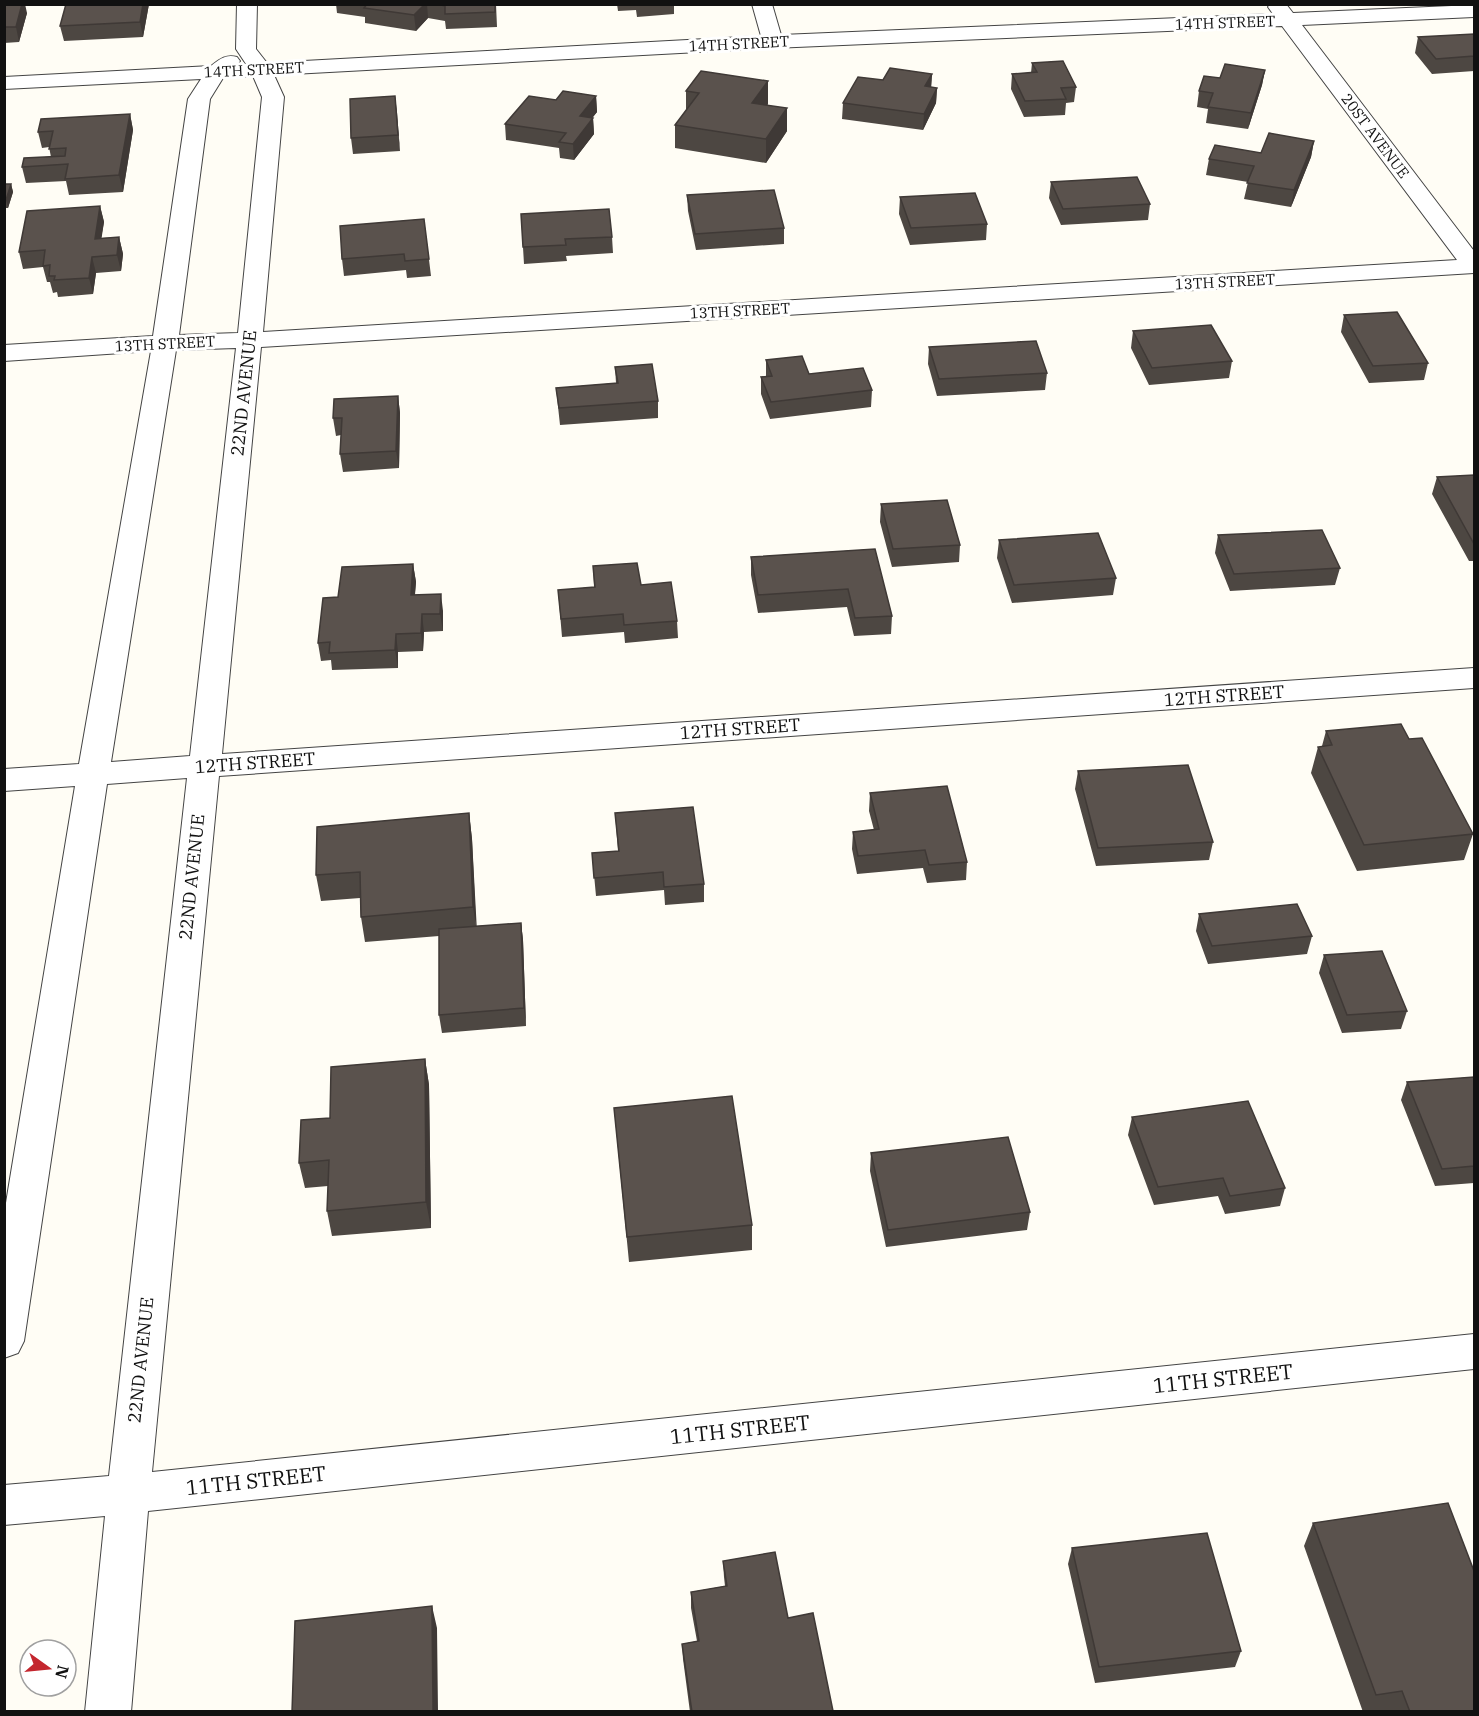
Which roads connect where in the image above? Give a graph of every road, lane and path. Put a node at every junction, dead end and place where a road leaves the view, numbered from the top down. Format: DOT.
graph roads {
  1 [pos="247,4"];
  2 [pos="762,4"];
  3 [pos="1474,11"];
  4 [pos="1282,12"];
  5 [pos="773,42"];
  6 [pos="254,59"];
  7 [pos="217,71"];
  8 [pos="4,83"];
  9 [pos="1474,266"];
  10 [pos="250,340"];
  11 [pos="165,343"];
  12 [pos="4,353"];
  13 [pos="1474,678"];
  14 [pos="204,766"];
  15 [pos="93,774"];
  16 [pos="4,780"];
  17 [pos="4,1341"];
  18 [pos="1474,1352"];
  19 [pos="127,1494"];
  20 [pos="4,1505"];
  21 [pos="108,1712"];
  1 -- 6 [label="street, 22ND AVENUE"];
  2 -- 5 [label="street"];
  3 -- 4 [label="street, 14TH STREET"];
  4 -- 5 [label="street, 14TH STREET"];
  4 -- 9 [label="street, 20ST AVENUE"];
  5 -- 6 [label="street, 14TH STREET"];
  6 -- 7 [label="street"];
  6 -- 10 [label="street, 22ND AVENUE"];
  7 -- 8 [label="street, 14TH STREET"];
  7 -- 11 [label="street"];
  9 -- 10 [label="street, 13TH STREET"];
  10 -- 11 [label="street, 13TH STREET"];
  10 -- 14 [label="street, 22ND AVENUE"];
  11 -- 12 [label="street, 13TH STREET"];
  11 -- 15 [label="street"];
  13 -- 14 [label="street, 12TH STREET"];
  14 -- 15 [label="street, 12TH STREET"];
  14 -- 19 [label="street, 22ND AVENUE"];
  15 -- 16 [label="street, 12TH STREET"];
  15 -- 17 [label="street"];
  18 -- 19 [label="street, 11TH STREET"];
  19 -- 20 [label="street, 11TH STREET"];
  19 -- 21 [label="street, 22ND AVENUE"];
}
